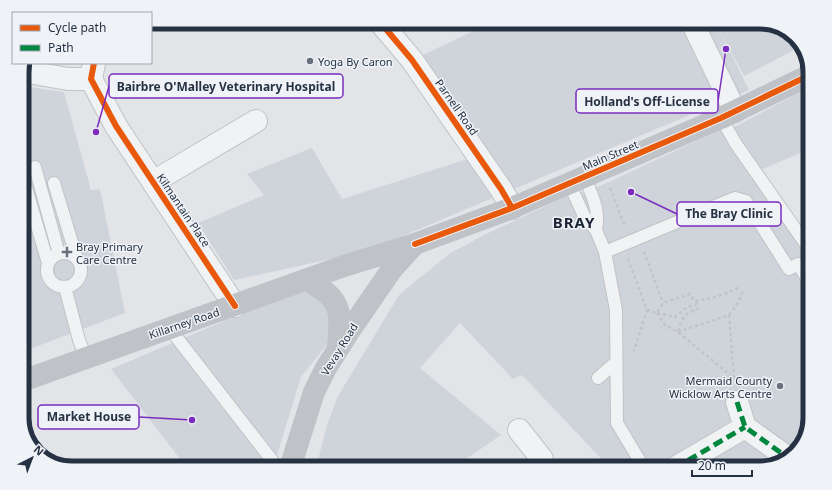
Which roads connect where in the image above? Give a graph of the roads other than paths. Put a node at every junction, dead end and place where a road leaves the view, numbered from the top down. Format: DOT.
graph roads {
  1 [pos="386,29"];
  2 [pos="695,29"];
  3 [pos="93,71"];
  4 [pos="29,72"];
  5 [pos="803,78"];
  6 [pos="728,115"];
  7 [pos="256,121"];
  8 [pos="35,167"];
  9 [pos="577,180"];
  10 [pos="153,182"];
  11 [pos="54,184"];
  12 [pos="29,198"];
  13 [pos="512,208"];
  14 [pos="596,230"];
  15 [pos="803,240"];
  16 [pos="415,244"];
  17 [pos="606,252"];
  18 [pos="58,254"];
  19 [pos="77,259"];
  20 [pos="48,263"];
  21 [pos="803,272"];
  22 [pos="306,280"];
  23 [pos="65,287"];
  24 [pos="235,306"];
  25 [pos="170,329"];
  26 [pos="337,349"];
  27 [pos="86,358"];
  28 [pos="615,363"];
  29 [pos="29,378"];
  30 [pos="598,378"];
  31 [pos="737,402"];
  32 [pos="745,428"];
  33 [pos="519,430"];
  34 [pos="782,454"];
  35 [pos="273,461"];
  36 [pos="292,461"];
  37 [pos="542,461"];
  38 [pos="640,461"];
  39 [pos="687,461"];
  1 -- 13 [label="street, Parnell Road"];
  2 -- 6 [label="street"];
  3 -- 4 [label="street"];
  3 -- 10 [label="street, Kilmantain Place"];
  5 -- 6 [label="main road, Main Street"];
  6 -- 9 [label="main road, Main Street"];
  6 -- 15 [label="lane"];
  7 -- 10 [label="street, Kilmantain Place"];
  8 -- 18 [label="lane"];
  9 -- 13 [label="main road, Main Street"];
  9 -- 14 [label="lane"];
  9 -- 14 [label="lane"];
  10 -- 24 [label="street, Kilmantain Place"];
  11 -- 19 [label="lane"];
  12 -- 20 [label="lane"];
  13 -- 16 [label="main road, Main Street"];
  14 -- 17 [label="lane"];
  16 -- 22 [label="main road, Killarney Road"];
  16 -- 26 [label="main road, Vevay Road"];
  17 -- 21 [label="lane"];
  17 -- 28 [label="lane"];
  18 -- 19 [label="lane"];
  18 -- 20 [label="lane"];
  19 -- 23 [label="lane"];
  20 -- 23 [label="lane"];
  22 -- 24 [label="main road, Killarney Road"];
  22 -- 26 [label="main road"];
  23 -- 27 [label="lane"];
  24 -- 25 [label="main road, Killarney Road"];
  25 -- 27 [label="main road, Killarney Road"];
  25 -- 35 [label="lane"];
  26 -- 36 [label="main road, Vevay Road"];
  27 -- 29 [label="main road, Killarney Road"];
  28 -- 30 [label="lane"];
  28 -- 38 [label="lane"];
  31 -- 32 [label="street"];
  32 -- 34 [label="street"];
  32 -- 39 [label="street"];
  33 -- 37 [label="street"];
}
